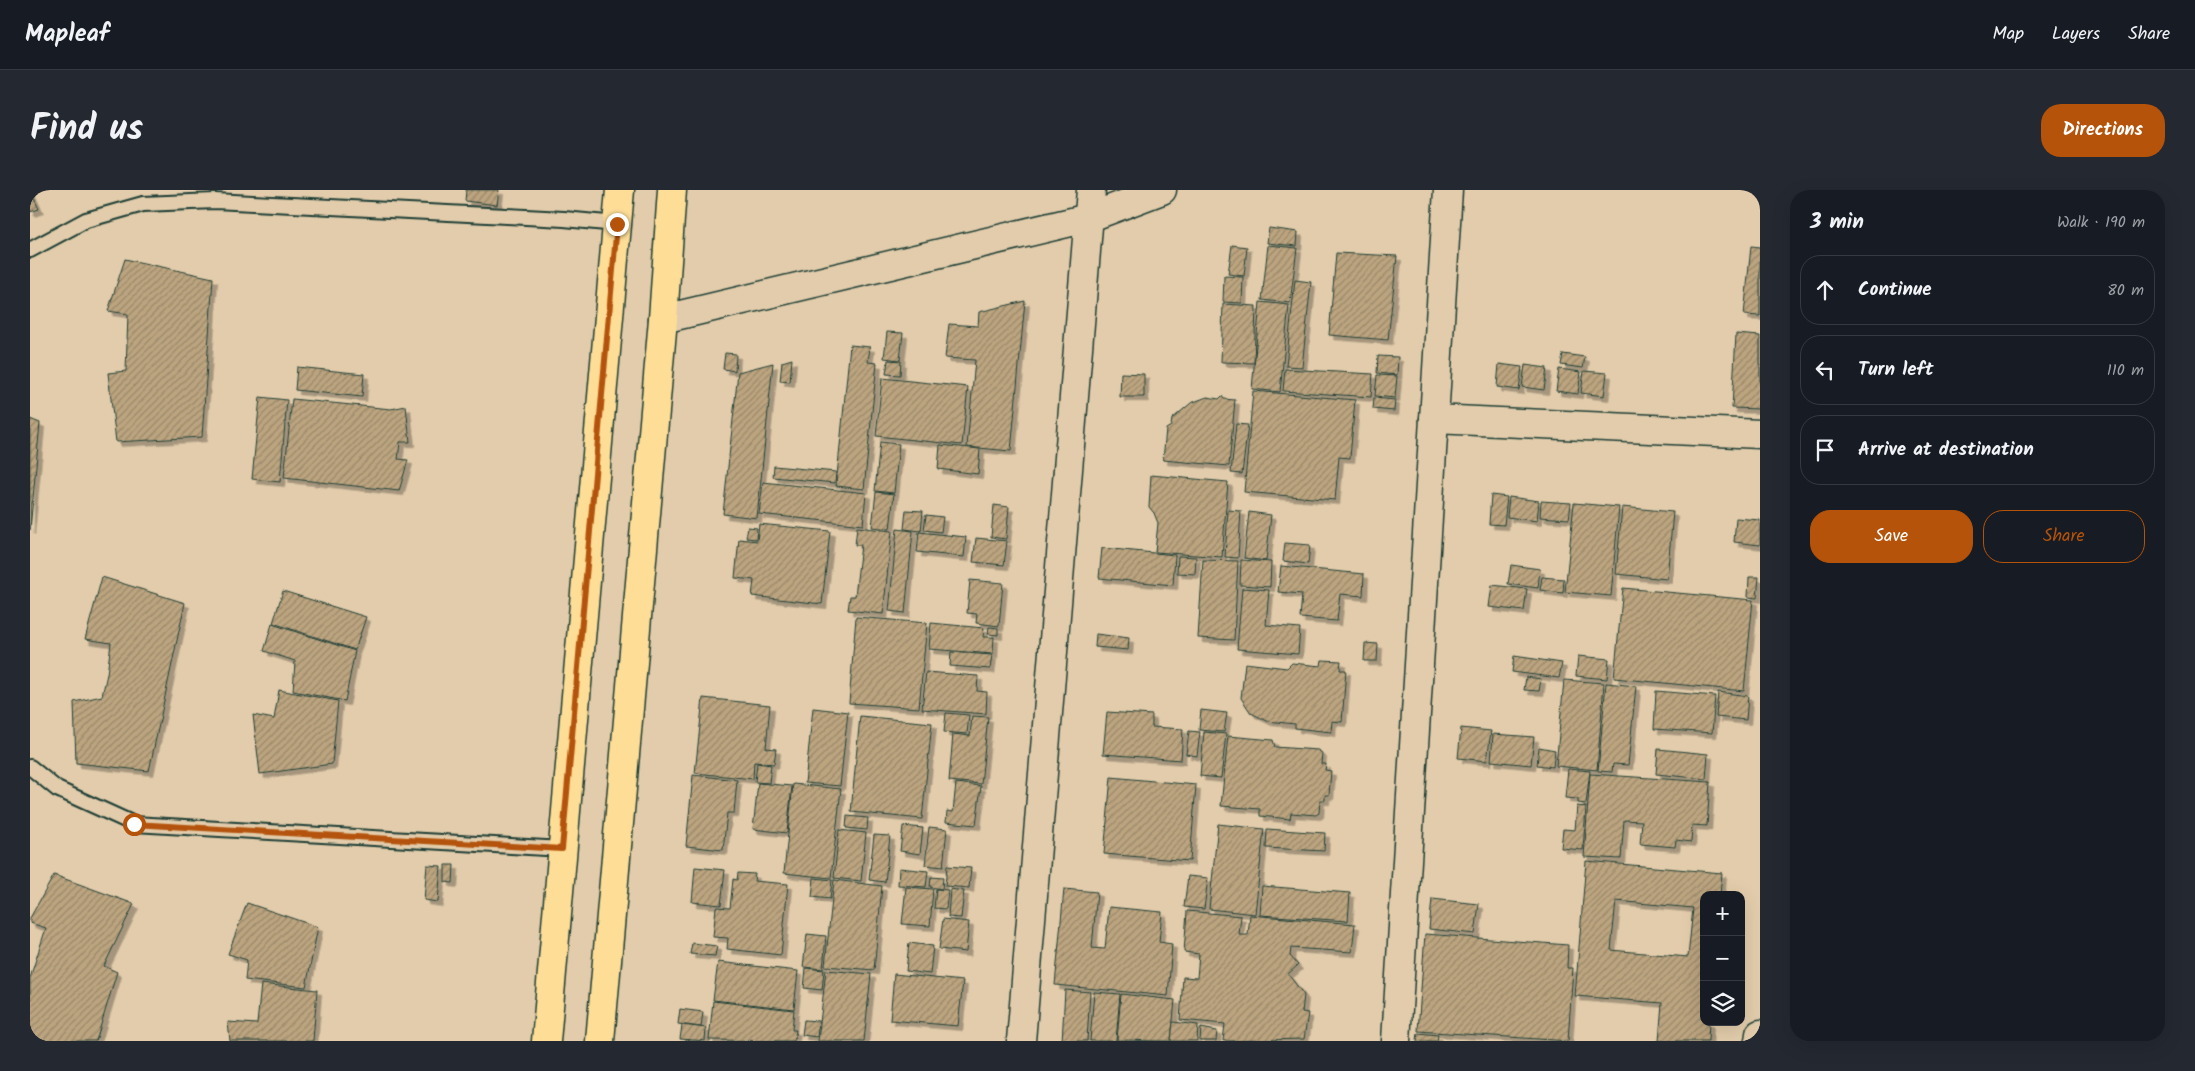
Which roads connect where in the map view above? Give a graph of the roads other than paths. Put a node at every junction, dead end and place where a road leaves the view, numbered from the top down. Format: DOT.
graph roads {
  1 [pos="620,190"];
  2 [pos="672,190"];
  3 [pos="1091,190"];
  4 [pos="1162,190"];
  5 [pos="1448,190"];
  6 [pos="1088,218"];
  7 [pos="617,224"];
  8 [pos="30,250"];
  9 [pos="663,319"];
  10 [pos="1434,419"];
  11 [pos="1760,434"];
  12 [pos="30,767"];
  13 [pos="562,849"];
  14 [pos="1760,1034"];
  15 [pos="546,1041"];
  16 [pos="600,1041"];
  17 [pos="1021,1041"];
  18 [pos="1396,1041"];
  19 [pos="1760,1041"];
  1 -- 7 [label="main road"];
  2 -- 9 [label="main road"];
  3 -- 6 [label="street"];
  4 -- 6 [label="street"];
  5 -- 10 [label="street"];
  6 -- 9 [label="street"];
  6 -- 17 [label="street"];
  7 -- 8 [label="lane"];
  7 -- 13 [label="main road"];
  9 -- 16 [label="main road"];
  10 -- 11 [label="street"];
  10 -- 18 [label="street"];
  12 -- 13 [label="lane"];
  13 -- 15 [label="main road"];
  14 -- 19 [label="street"];
}
